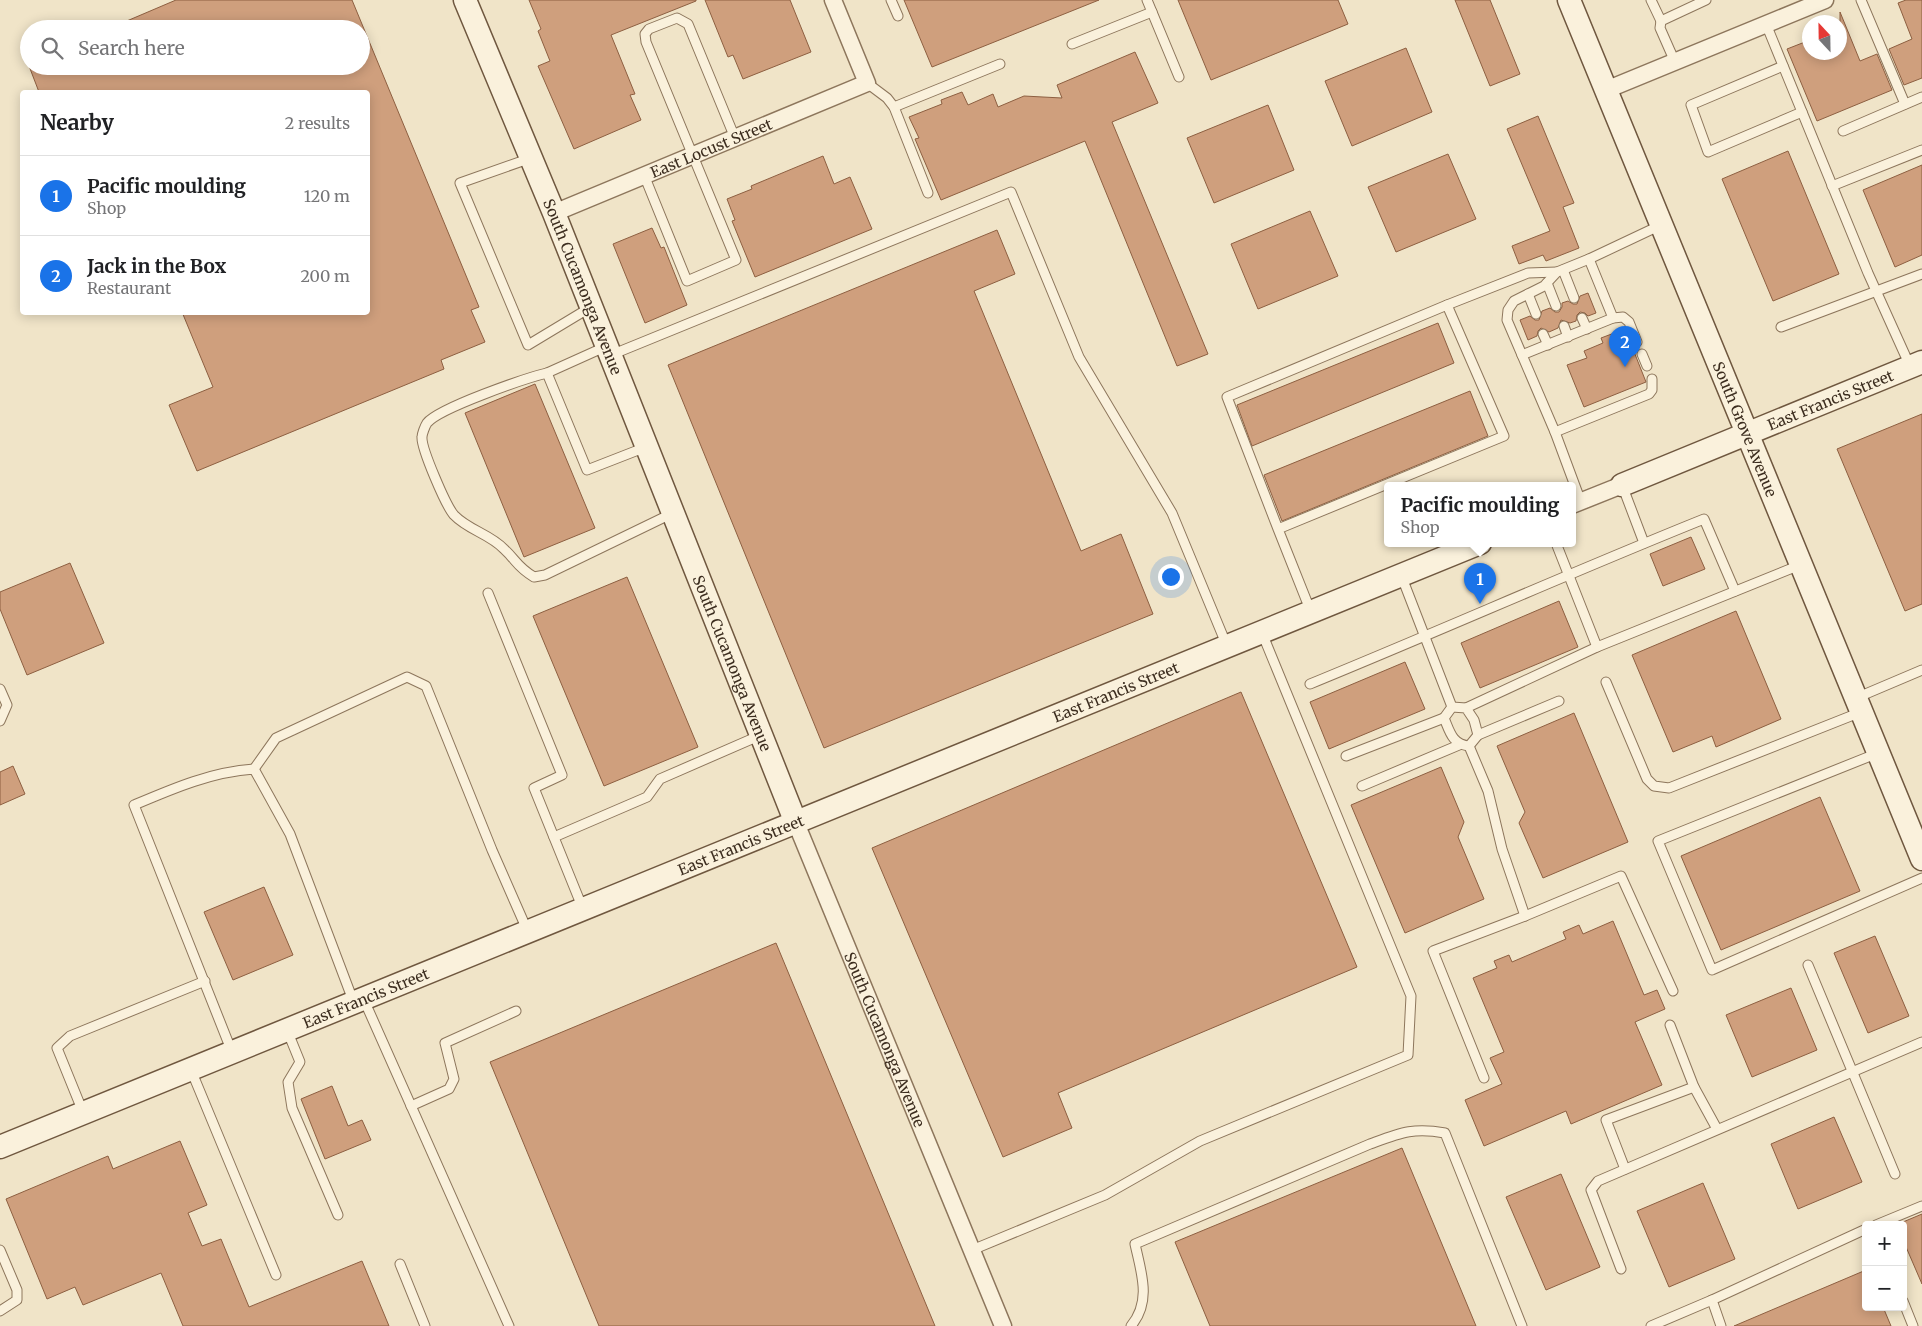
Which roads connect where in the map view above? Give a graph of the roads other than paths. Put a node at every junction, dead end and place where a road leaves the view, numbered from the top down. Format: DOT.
graph roads {
  1 [pos="464,0"];
  2 [pos="833,0"];
  3 [pos="891,0"];
  4 [pos="1147,0"];
  5 [pos="1569,0"];
  6 [pos="1651,0"];
  7 [pos="1706,0"];
  8 [pos="1825,0"];
  9 [pos="1861,0"];
  10 [pos="1152,12"];
  11 [pos="898,16"];
  12 [pos="1661,21"];
  13 [pos="1766,24"];
  14 [pos="1072,44"];
  15 [pos="1675,62"];
  16 [pos="1000,64"];
  17 [pos="1783,66"];
  18 [pos="1178,77"];
  19 [pos="867,83"];
  20 [pos="1606,90"];
  21 [pos="1922,97"];
  22 [pos="1905,104"];
  23 [pos="894,107"];
  24 [pos="1802,112"];
  25 [pos="1843,131"];
  26 [pos="736,138"];
  27 [pos="1922,150"];
  28 [pos="693,155"];
  29 [pos="531,158"];
  30 [pos="644,176"];
  31 [pos="1832,186"];
  32 [pos="928,193"];
  33 [pos="554,213"];
  34 [pos="1661,225"];
  35 [pos="1589,259"];
  36 [pos="1560,271"];
  37 [pos="1922,274"];
  38 [pos="1547,284"];
  39 [pos="1876,291"];
  40 [pos="1528,294"];
  41 [pos="1574,298"];
  42 [pos="1447,305"];
  43 [pos="1556,306"];
  44 [pos="592,307"];
  45 [pos="1536,314"];
  46 [pos="1582,318"];
  47 [pos="1613,318"];
  48 [pos="1564,326"];
  49 [pos="1781,326"];
  50 [pos="1587,329"];
  51 [pos="1543,334"];
  52 [pos="1568,337"];
  53 [pos="1637,342"];
  54 [pos="1548,345"];
  55 [pos="609,351"];
  56 [pos="1642,354"];
  57 [pos="1522,355"];
  58 [pos="1916,364"];
  59 [pos="1647,366"];
  60 [pos="546,373"];
  61 [pos="1652,379"];
  62 [pos="1555,432"];
  63 [pos="1746,434"];
  64 [pos="647,446"];
  65 [pos="1392,482"];
  66 [pos="1570,482"];
  67 [pos="1384,485"];
  68 [pos="1622,485"];
  69 [pos="1577,503"];
  70 [pos="673,513"];
  71 [pos="1278,529"];
  72 [pos="1644,543"];
  73 [pos="1470,547"];
  74 [pos="1558,547"];
  75 [pos="1800,564"];
  76 [pos="1568,573"];
  77 [pos="1401,575"];
  78 [pos="1736,591"];
  79 [pos="488,593"];
  80 [pos="1311,612"];
  81 [pos="1262,632"];
  82 [pos="1425,637"];
  83 [pos="1227,646"];
  84 [pos="1597,647"];
  85 [pos="1922,670"];
  86 [pos="1606,682"];
  87 [pos="1310,684"];
  88 [pos="0,689"];
  89 [pos="1559,701"];
  90 [pos="1859,705"];
  91 [pos="1452,707"];
  92 [pos="1466,708"];
  93 [pos="1444,718"];
  94 [pos="0,721"];
  95 [pos="761,735"];
  96 [pos="1478,735"];
  97 [pos="1459,745"];
  98 [pos="1469,746"];
  99 [pos="1878,753"];
  100 [pos="1346,756"];
  101 [pos="254,769"];
  102 [pos="1362,786"];
  103 [pos="796,823"];
  104 [pos="554,837"];
  105 [pos="1922,859"];
  106 [pos="1922,878"];
  107 [pos="583,910"];
  108 [pos="1525,916"];
  109 [pos="528,932"];
  110 [pos="1808,965"];
  111 [pos="205,981"];
  112 [pos="1673,992"];
  113 [pos="359,1001"];
  114 [pos="516,1011"];
  115 [pos="1670,1026"];
  116 [pos="287,1030"];
  117 [pos="1922,1042"];
  118 [pos="233,1052"];
  119 [pos="190,1070"];
  120 [pos="1852,1072"];
  121 [pos="1484,1078"];
  122 [pos="1694,1086"];
  123 [pos="411,1106"];
  124 [pos="83,1113"];
  125 [pos="1717,1129"];
  126 [pos="0,1147"];
  127 [pos="1625,1169"];
  128 [pos="1895,1174"];
  129 [pos="1922,1206"];
  130 [pos="338,1216"];
  131 [pos="1886,1221"];
  132 [pos="1862,1231"];
  133 [pos="0,1250"];
  134 [pos="972,1250"];
  135 [pos="400,1264"];
  136 [pos="1621,1269"];
  137 [pos="276,1275"];
  138 [pos="1712,1300"];
  139 [pos="0,1311"];
  140 [pos="1907,1311"];
  141 [pos="425,1326"];
  142 [pos="509,1326"];
  143 [pos="1003,1326"];
  144 [pos="1131,1326"];
  145 [pos="1522,1326"];
  146 [pos="1651,1326"];
  147 [pos="1721,1326"];
  148 [pos="1913,1326"];
  1 -- 29 [label="street, South Cucamonga Avenue"];
  2 -- 19 [label="street"];
  3 -- 11 [label="lane"];
  4 -- 10 [label="lane"];
  5 -- 20 [label="street, South Grove Avenue"];
  6 -- 12 [label="lane"];
  7 -- 12 [label="lane"];
  8 -- 13 [label="street"];
  9 -- 22 [label="lane"];
  10 -- 14 [label="lane"];
  10 -- 18 [label="lane"];
  12 -- 15 [label="lane"];
  13 -- 15 [label="street"];
  13 -- 17 [label="lane"];
  15 -- 20 [label="street"];
  16 -- 23 [label="lane"];
  17 -- 24 [label="lane"];
  17 -- 24 [label="lane"];
  19 -- 23 [label="lane"];
  19 -- 26 [label="street, East Locust Street"];
  20 -- 34 [label="street, South Grove Avenue"];
  21 -- 22 [label="lane"];
  22 -- 25 [label="lane"];
  23 -- 32 [label="lane"];
  24 -- 31 [label="lane"];
  26 -- 28 [label="street, East Locust Street"];
  26 -- 28 [label="lane"];
  27 -- 31 [label="lane"];
  28 -- 30 [label="street, East Locust Street"];
  28 -- 30 [label="lane"];
  29 -- 33 [label="street, South Cucamonga Avenue"];
  29 -- 44 [label="lane"];
  30 -- 33 [label="street, East Locust Street"];
  31 -- 39 [label="lane"];
  33 -- 44 [label="street, South Cucamonga Avenue"];
  34 -- 35 [label="lane"];
  34 -- 63 [label="street, South Grove Avenue"];
  35 -- 36 [label="lane"];
  35 -- 47 [label="lane"];
  36 -- 38 [label="lane"];
  36 -- 41 [label="lane"];
  36 -- 42 [label="lane"];
  37 -- 39 [label="lane"];
  38 -- 40 [label="lane"];
  38 -- 43 [label="lane"];
  39 -- 49 [label="lane"];
  39 -- 58 [label="lane"];
  40 -- 45 [label="lane"];
  40 -- 57 [label="lane"];
  42 -- 65 [label="lane"];
  42 -- 71 [label="lane"];
  44 -- 55 [label="street, South Cucamonga Avenue"];
  46 -- 50 [label="lane"];
  47 -- 50 [label="lane"];
  47 -- 53 [label="lane"];
  48 -- 52 [label="lane"];
  50 -- 52 [label="lane"];
  51 -- 54 [label="lane"];
  52 -- 54 [label="lane"];
  54 -- 57 [label="lane"];
  55 -- 60 [label="lane"];
  55 -- 64 [label="street, South Cucamonga Avenue"];
  55 -- 83 [label="lane"];
  56 -- 59 [label="lane"];
  57 -- 62 [label="lane"];
  58 -- 63 [label="street, East Francis Street"];
  60 -- 64 [label="lane"];
  60 -- 70 [label="lane"];
  61 -- 62 [label="lane"];
  62 -- 66 [label="lane"];
  63 -- 68 [label="street, East Francis Street"];
  63 -- 75 [label="street, South Grove Avenue"];
  64 -- 70 [label="street, South Cucamonga Avenue"];
  67 -- 71 [label="lane"];
  68 -- 69 [label="street, East Francis Street"];
  68 -- 72 [label="lane"];
  70 -- 95 [label="street, South Cucamonga Avenue"];
  71 -- 80 [label="lane"];
  72 -- 76 [label="lane"];
  72 -- 78 [label="lane"];
  73 -- 77 [label="street, East Francis Street"];
  74 -- 76 [label="lane"];
  75 -- 78 [label="lane"];
  75 -- 90 [label="street, South Grove Avenue"];
  76 -- 82 [label="lane"];
  76 -- 84 [label="lane"];
  77 -- 80 [label="street, East Francis Street"];
  77 -- 82 [label="lane"];
  78 -- 84 [label="lane"];
  79 -- 104 [label="lane"];
  80 -- 81 [label="street, East Francis Street"];
  81 -- 83 [label="street, East Francis Street"];
  81 -- 134 [label="lane"];
  82 -- 87 [label="lane"];
  82 -- 91 [label="lane"];
  83 -- 103 [label="street, East Francis Street"];
  84 -- 92 [label="lane"];
  85 -- 90 [label="lane"];
  86 -- 90 [label="lane"];
  88 -- 94 [label="lane"];
  89 -- 96 [label="lane"];
  90 -- 99 [label="street, South Grove Avenue"];
  91 -- 92 [label="lane"];
  91 -- 93 [label="lane"];
  92 -- 96 [label="lane"];
  93 -- 97 [label="lane"];
  93 -- 100 [label="lane"];
  95 -- 103 [label="street, South Cucamonga Avenue"];
  95 -- 104 [label="lane"];
  96 -- 98 [label="lane"];
  97 -- 98 [label="lane"];
  97 -- 102 [label="lane"];
  98 -- 108 [label="lane"];
  99 -- 105 [label="street, South Grove Avenue"];
  99 -- 106 [label="lane"];
  101 -- 109 [label="lane"];
  101 -- 111 [label="lane"];
  101 -- 113 [label="lane"];
  103 -- 107 [label="street, East Francis Street"];
  103 -- 134 [label="street, South Cucamonga Avenue"];
  104 -- 107 [label="lane"];
  107 -- 109 [label="street, East Francis Street"];
  108 -- 112 [label="lane"];
  108 -- 121 [label="lane"];
  109 -- 113 [label="street, East Francis Street"];
  110 -- 120 [label="lane"];
  111 -- 118 [label="lane"];
  111 -- 124 [label="lane"];
  113 -- 116 [label="street, East Francis Street"];
  113 -- 123 [label="lane"];
  114 -- 123 [label="lane"];
  115 -- 122 [label="lane"];
  116 -- 118 [label="street, East Francis Street"];
  116 -- 130 [label="lane"];
  117 -- 120 [label="lane"];
  118 -- 119 [label="street, East Francis Street"];
  119 -- 124 [label="street, East Francis Street"];
  119 -- 137 [label="lane"];
  120 -- 125 [label="lane"];
  120 -- 128 [label="lane"];
  122 -- 125 [label="lane"];
  122 -- 127 [label="lane"];
  123 -- 142 [label="lane"];
  124 -- 126 [label="street, East Francis Street"];
  125 -- 127 [label="lane"];
  127 -- 136 [label="lane"];
  129 -- 131 [label="lane"];
  132 -- 138 [label="lane"];
  133 -- 139 [label="lane"];
  134 -- 143 [label="street, South Cucamonga Avenue"];
  135 -- 141 [label="lane"];
  138 -- 146 [label="lane"];
  138 -- 147 [label="lane"];
  140 -- 148 [label="lane"];
  144 -- 145 [label="lane"];
}
